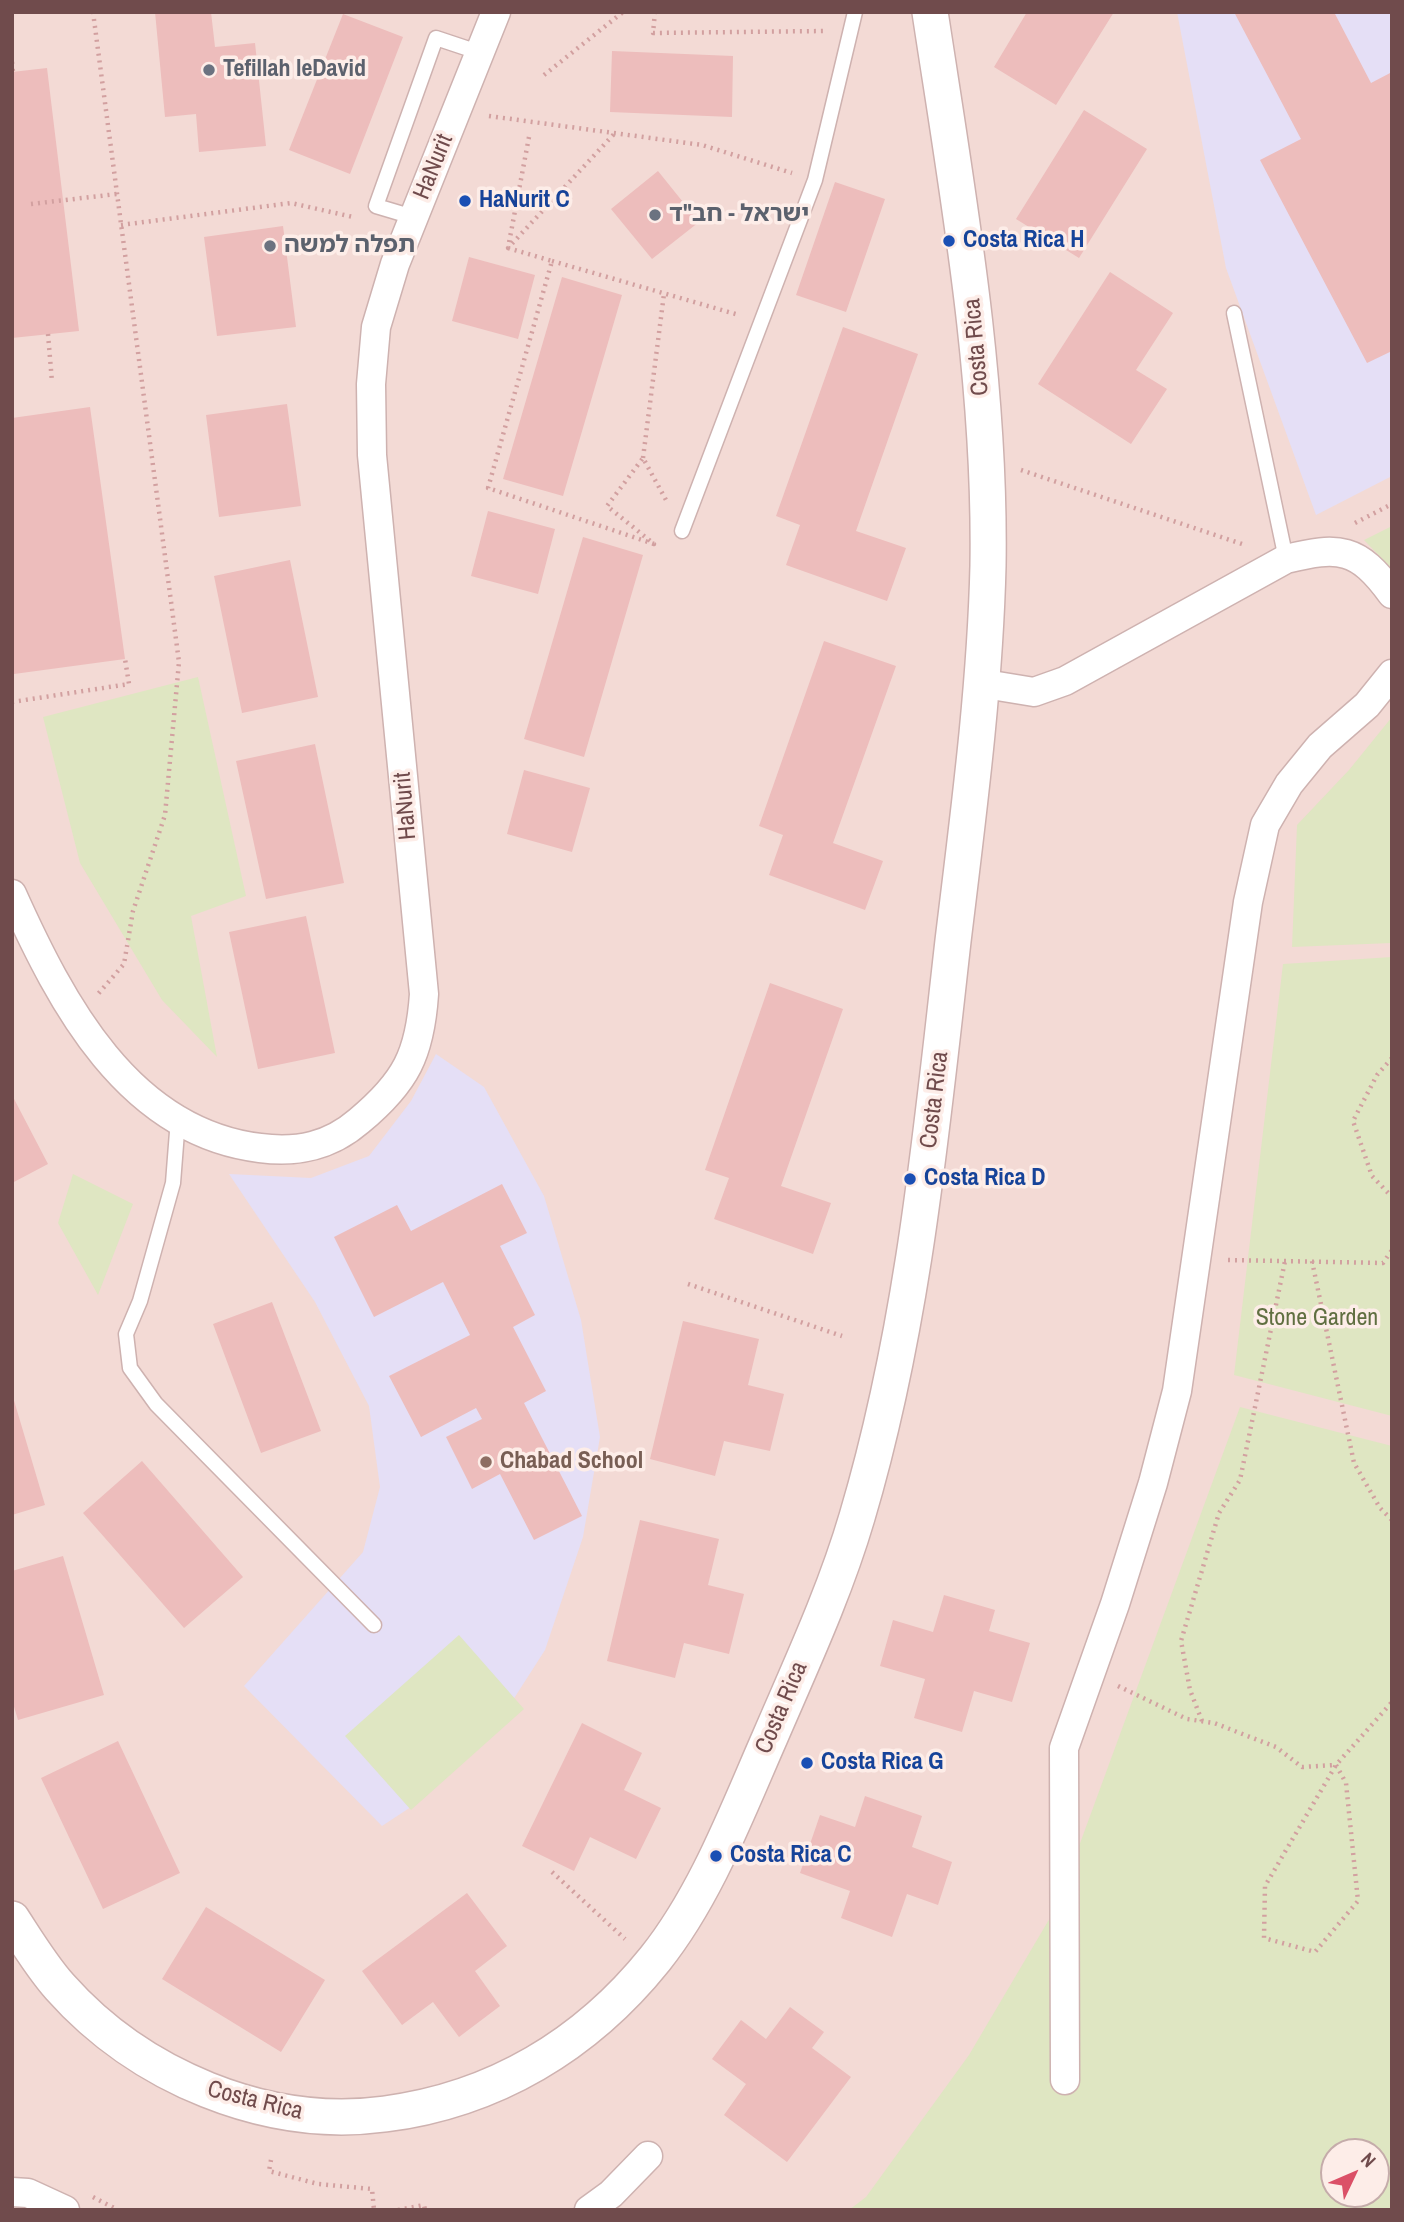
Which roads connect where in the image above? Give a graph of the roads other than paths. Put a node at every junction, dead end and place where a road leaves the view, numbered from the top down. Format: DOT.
graph roads {
  1 [pos="496,12"];
  2 [pos="855,12"];
  3 [pos="930,12"];
  4 [pos="481,53"];
  5 [pos="413,217"];
  6 [pos="1234,313"];
  7 [pos="682,531"];
  8 [pos="1286,558"];
  9 [pos="1392,594"];
  10 [pos="1392,674"];
  11 [pos="979,683"];
  12 [pos="12,894"];
  13 [pos="178,1119"];
  14 [pos="374,1625"];
  15 [pos="12,1919"];
  16 [pos="1065,2080"];
  17 [pos="648,2156"];
  18 [pos="12,2192"];
  19 [pos="65,2210"];
  20 [pos="589,2210"];
  1 -- 4 [label="street, HaNurit"];
  2 -- 7 [label="lane"];
  3 -- 11 [label="street, Costa Rica"];
  4 -- 5 [label="street, HaNurit"];
  4 -- 5 [label="lane"];
  5 -- 13 [label="street, HaNurit"];
  6 -- 8 [label="lane"];
  8 -- 9 [label="street"];
  8 -- 11 [label="street"];
  10 -- 16 [label="street"];
  11 -- 15 [label="street, Costa Rica"];
  12 -- 13 [label="street, HaNurit"];
  13 -- 14 [label="lane"];
  17 -- 20 [label="street"];
  18 -- 19 [label="street"];
}
